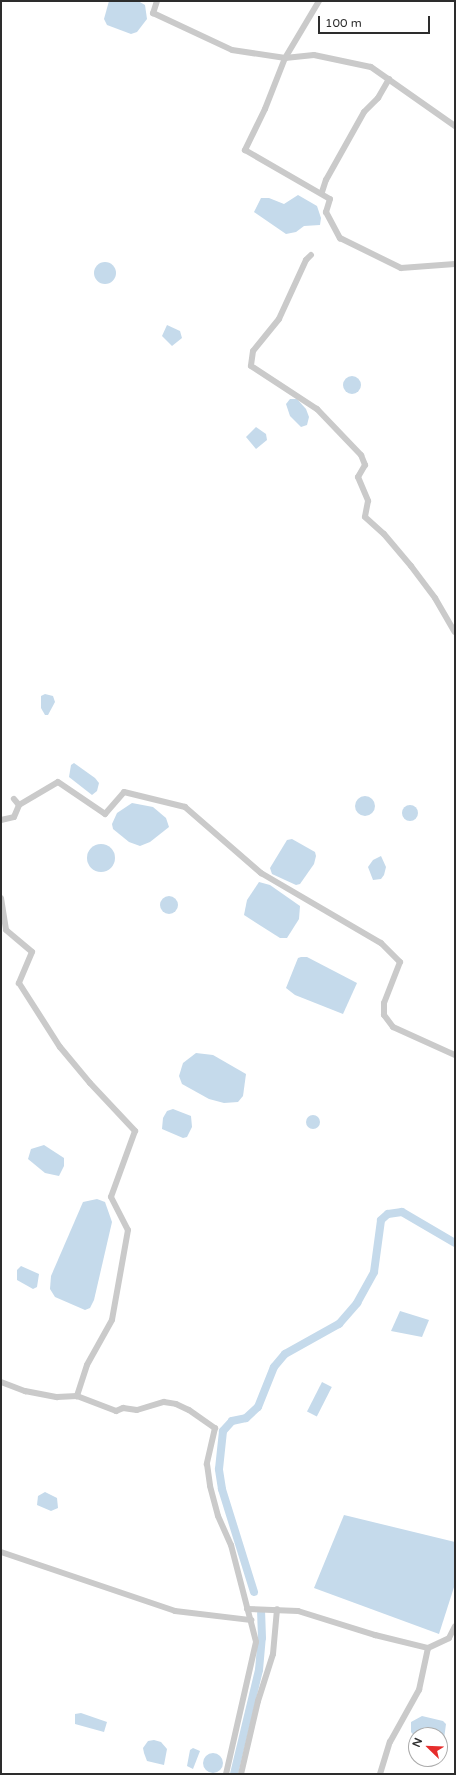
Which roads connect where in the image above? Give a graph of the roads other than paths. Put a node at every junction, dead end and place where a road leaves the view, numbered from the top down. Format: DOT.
graph roads {
  1 [pos="157,1"];
  2 [pos="319,1"];
  3 [pos="285,58"];
  4 [pos="389,79"];
  5 [pos="455,126"];
  6 [pos="322,192"];
  7 [pos="311,255"];
  8 [pos="455,264"];
  9 [pos="455,632"];
  10 [pos="14,799"];
  11 [pos="20,805"];
  12 [pos="1,820"];
  13 [pos="1,898"];
  14 [pos="4,929"];
  15 [pos="455,1055"];
  16 [pos="1,1382"];
  17 [pos="77,1396"];
  18 [pos="1,1552"];
  19 [pos="247,1609"];
  20 [pos="278,1609"];
  21 [pos="251,1620"];
  22 [pos="455,1626"];
  23 [pos="428,1648"];
  24 [pos="226,1774"];
  25 [pos="241,1774"];
  26 [pos="380,1774"];
  1 -- 3 [label="street"];
  2 -- 3 [label="street"];
  3 -- 4 [label="street"];
  3 -- 6 [label="street"];
  4 -- 5 [label="street"];
  4 -- 6 [label="street"];
  6 -- 8 [label="street"];
  7 -- 9 [label="street"];
  10 -- 11 [label="street"];
  11 -- 12 [label="street"];
  11 -- 15 [label="street"];
  13 -- 14 [label="street"];
  14 -- 17 [label="street"];
  16 -- 17 [label="street"];
  17 -- 19 [label="street"];
  18 -- 21 [label="street"];
  19 -- 20 [label="street"];
  19 -- 21 [label="street"];
  20 -- 23 [label="street"];
  20 -- 25 [label="street"];
  21 -- 24 [label="street"];
  22 -- 23 [label="street"];
  23 -- 26 [label="street"];
}
